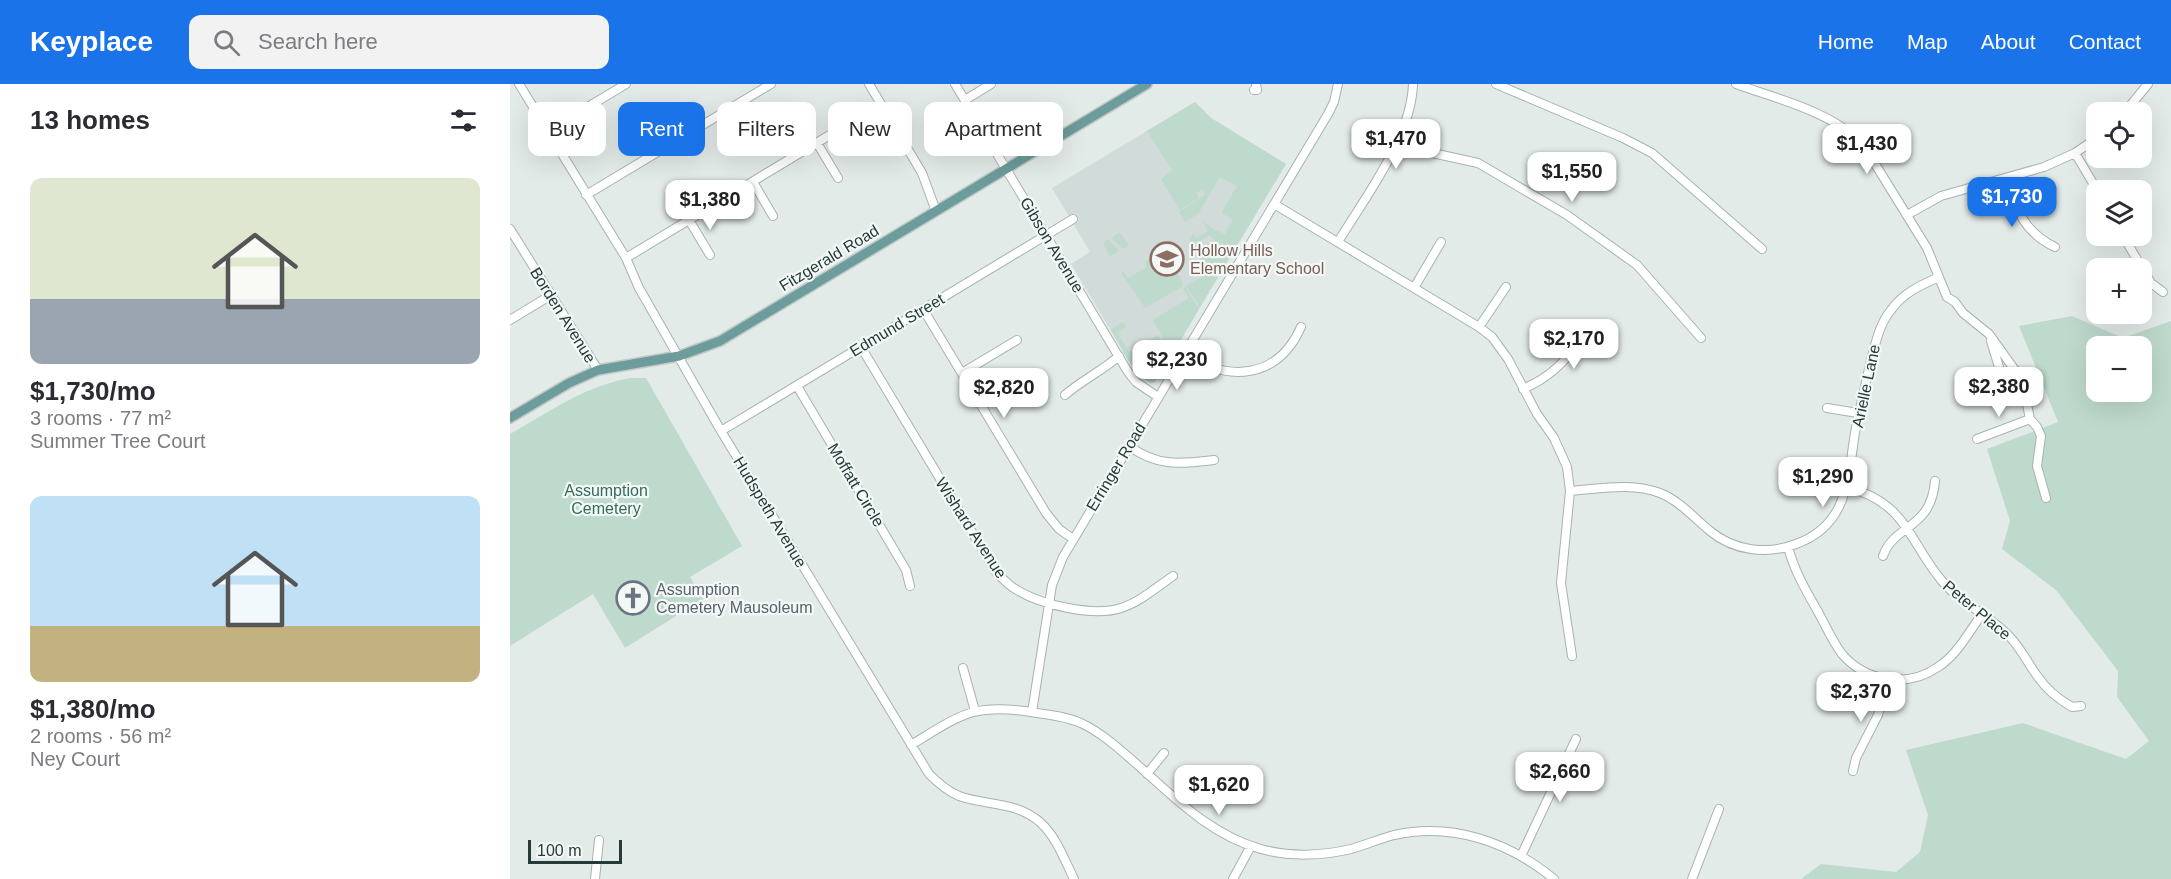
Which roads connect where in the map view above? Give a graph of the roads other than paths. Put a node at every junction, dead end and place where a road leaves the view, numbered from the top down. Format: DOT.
graph roads {
  1 [pos="519,84"];
  2 [pos="626,84"];
  3 [pos="771,84"];
  4 [pos="869,84"];
  5 [pos="955,84"];
  6 [pos="991,84"];
  7 [pos="1147,84"];
  8 [pos="1338,84"];
  9 [pos="1413,84"];
  10 [pos="1496,84"];
  11 [pos="1736,84"];
  12 [pos="2148,84"];
  13 [pos="965,100"];
  14 [pos="530,102"];
  15 [pos="596,102"];
  16 [pos="881,102"];
  17 [pos="2133,102"];
  18 [pos="828,136"];
  19 [pos="817,143"];
  20 [pos="1396,145"];
  21 [pos="2086,146"];
  22 [pos="2075,153"];
  23 [pos="563,156"];
  24 [pos="911,156"];
  25 [pos="1006,169"];
  26 [pos="838,178"];
  27 [pos="2007,178"];
  28 [pos="2091,180"];
  29 [pos="753,182"];
  30 [pos="586,195"];
  31 [pos="1274,204"];
  32 [pos="936,211"];
  33 [pos="1907,215"];
  34 [pos="773,216"];
  35 [pos="1073,219"];
  36 [pos="689,220"];
  37 [pos="511,232"];
  38 [pos="1046,235"];
  39 [pos="1338,242"];
  40 [pos="1441,242"];
  41 [pos="2129,246"];
  42 [pos="2055,247"];
  43 [pos="1762,249"];
  44 [pos="710,255"];
  45 [pos="626,258"];
  46 [pos="1939,278"];
  47 [pos="1506,287"];
  48 [pos="1414,288"];
  49 [pos="2163,292"];
  50 [pos="551,295"];
  51 [pos="923,309"];
  52 [pos="510,320"];
  53 [pos="1301,327"];
  54 [pos="1479,327"];
  55 [pos="1989,334"];
  56 [pos="1575,336"];
  57 [pos="1701,338"];
  58 [pos="1017,340"];
  59 [pos="861,347"];
  60 [pos="1185,353"];
  61 [pos="678,356"];
  62 [pos="1119,356"];
  63 [pos="598,370"];
  64 [pos="962,373"];
  65 [pos="797,386"];
  66 [pos="1523,389"];
  67 [pos="1065,395"];
  68 [pos="1158,397"];
  69 [pos="1994,399"];
  70 [pos="1827,408"];
  71 [pos="1858,413"];
  72 [pos="510,418"];
  73 [pos="2030,419"];
  74 [pos="722,431"];
  75 [pos="1977,440"];
  76 [pos="1129,446"];
  77 [pos="1214,460"];
  78 [pos="1935,481"];
  79 [pos="1847,487"];
  80 [pos="1570,491"];
  81 [pos="2046,498"];
  82 [pos="1908,529"];
  83 [pos="1073,539"];
  84 [pos="1788,547"];
  85 [pos="1883,556"];
  86 [pos="1173,576"];
  87 [pos="910,586"];
  88 [pos="1049,602"];
  89 [pos="1982,614"];
  90 [pos="1572,656"];
  91 [pos="963,668"];
  92 [pos="1887,679"];
  93 [pos="2081,706"];
  94 [pos="975,711"];
  95 [pos="1032,712"];
  96 [pos="1576,739"];
  97 [pos="911,745"];
  98 [pos="1164,753"];
  99 [pos="1853,771"];
  100 [pos="1147,774"];
  101 [pos="1719,809"];
  102 [pos="600,840"];
  103 [pos="1251,846"];
  104 [pos="1521,856"];
  105 [pos="595,879"];
  106 [pos="1074,879"];
  107 [pos="1233,879"];
  108 [pos="1554,879"];
  109 [pos="1692,879"];
  1 -- 14 [label="street, Hudspeth Avenue"];
  2 -- 15 [label="street"];
  3 -- 30 [label="street"];
  4 -- 16 [label="street"];
  5 -- 13 [label="street, Gibson Avenue"];
  6 -- 13 [label="street"];
  7 -- 25 [label="main road, Fitzgerald Road"];
  8 -- 31 [label="street, Erringer Road"];
  9 -- 20 [label="street"];
  10 -- 43 [label="street"];
  11 -- 33 [label="street"];
  12 -- 17 [label="street"];
  13 -- 25 [label="street, Gibson Avenue"];
  18 -- 19 [label="street"];
  19 -- 26 [label="street"];
  19 -- 29 [label="street"];
  20 -- 39 [label="street"];
  20 -- 57 [label="street"];
  21 -- 22 [label="street"];
  22 -- 27 [label="street"];
  22 -- 28 [label="street"];
  23 -- 30 [label="street, Hudspeth Avenue"];
  24 -- 32 [label="street"];
  25 -- 32 [label="main road, Fitzgerald Road"];
  25 -- 38 [label="street, Gibson Avenue"];
  27 -- 33 [label="street"];
  27 -- 42 [label="street"];
  29 -- 34 [label="street"];
  29 -- 36 [label="street"];
  30 -- 45 [label="street, Hudspeth Avenue"];
  31 -- 39 [label="street"];
  31 -- 60 [label="street, Erringer Road"];
  32 -- 61 [label="main road, Fitzgerald Road"];
  33 -- 46 [label="street"];
  35 -- 38 [label="street, Edmund Street"];
  36 -- 44 [label="street"];
  36 -- 45 [label="street"];
  37 -- 50 [label="street, Borden Avenue"];
  38 -- 51 [label="street, Edmund Street"];
  38 -- 62 [label="street, Gibson Avenue"];
  39 -- 48 [label="street"];
  40 -- 48 [label="street"];
  41 -- 49 [label="street"];
  45 -- 61 [label="street, Hudspeth Avenue"];
  46 -- 55 [label="street"];
  46 -- 71 [label="street, Arielle Lane"];
  47 -- 54 [label="street"];
  48 -- 54 [label="street"];
  50 -- 52 [label="street"];
  50 -- 63 [label="street, Borden Avenue"];
  51 -- 59 [label="street, Edmund Street"];
  51 -- 64 [label="street"];
  53 -- 60 [label="street"];
  54 -- 66 [label="street"];
  55 -- 69 [label="street"];
  55 -- 73 [label="street"];
  56 -- 66 [label="street"];
  58 -- 64 [label="street"];
  59 -- 65 [label="street, Edmund Street"];
  59 -- 88 [label="street, Wishard Avenue"];
  60 -- 68 [label="street, Erringer Road"];
  61 -- 63 [label="main road, Fitzgerald Road"];
  61 -- 74 [label="street, Hudspeth Avenue"];
  62 -- 67 [label="street"];
  62 -- 68 [label="street, Gibson Avenue"];
  63 -- 72 [label="main road, Fitzgerald Road"];
  64 -- 83 [label="street"];
  65 -- 74 [label="street, Edmund Street"];
  65 -- 87 [label="street, Moffatt Circle"];
  66 -- 80 [label="street"];
  68 -- 76 [label="street, Erringer Road"];
  70 -- 71 [label="street"];
  71 -- 79 [label="street, Arielle Lane"];
  73 -- 75 [label="street"];
  73 -- 81 [label="street"];
  74 -- 97 [label="street, Hudspeth Avenue"];
  76 -- 77 [label="street"];
  76 -- 83 [label="street, Erringer Road"];
  78 -- 82 [label="street"];
  79 -- 82 [label="street, Peter Place"];
  79 -- 84 [label="street, Arielle Lane"];
  80 -- 84 [label="street, Arielle Lane"];
  80 -- 90 [label="street"];
  82 -- 85 [label="street"];
  82 -- 89 [label="street, Peter Place"];
  83 -- 88 [label="street, Erringer Road"];
  84 -- 92 [label="street"];
  86 -- 88 [label="street, Wishard Avenue"];
  88 -- 95 [label="street, Erringer Road"];
  89 -- 92 [label="street"];
  89 -- 93 [label="street, Peter Place"];
  91 -- 94 [label="street"];
  92 -- 99 [label="street"];
  94 -- 95 [label="street"];
  94 -- 97 [label="street"];
  95 -- 100 [label="street"];
  96 -- 104 [label="street"];
  97 -- 106 [label="street, Hudspeth Avenue"];
  98 -- 100 [label="street"];
  100 -- 103 [label="street"];
  101 -- 109 [label="street"];
  102 -- 105 [label="street"];
  103 -- 104 [label="street"];
  103 -- 107 [label="street"];
  104 -- 108 [label="street"];
}
